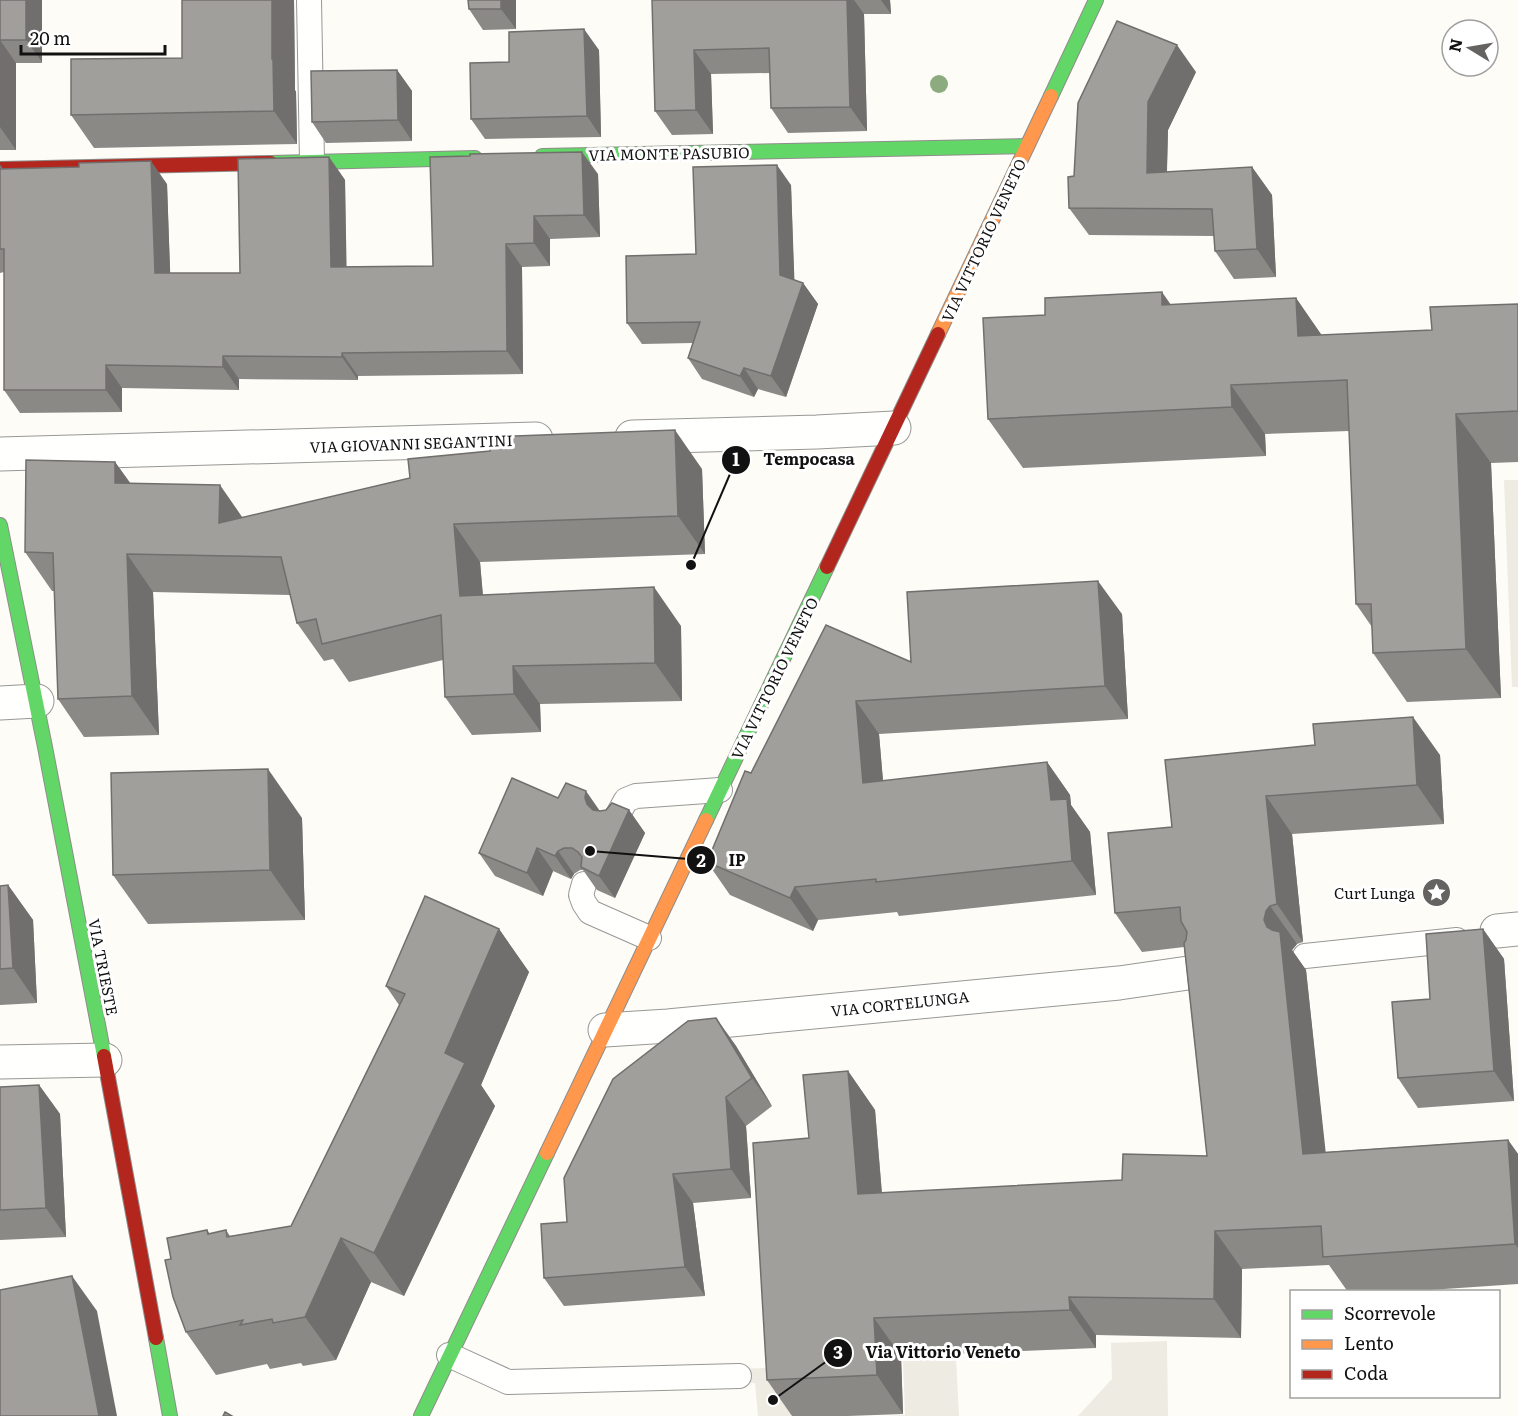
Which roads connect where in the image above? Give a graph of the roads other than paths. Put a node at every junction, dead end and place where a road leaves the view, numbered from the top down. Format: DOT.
graph roads {
  1 [pos="309,0"];
  2 [pos="1096,0"];
  3 [pos="1027,146"];
  4 [pos="525,157"];
  5 [pos="490,158"];
  6 [pos="312,161"];
  7 [pos="0,169"];
  8 [pos="894,428"];
  9 [pos="603,437"];
  10 [pos="568,438"];
  11 [pos="0,454"];
  12 [pos="0,525"];
  13 [pos="37,701"];
  14 [pos="0,703"];
  15 [pos="720,790"];
  16 [pos="615,820"];
  17 [pos="584,884"];
  18 [pos="1507,930"];
  19 [pos="649,938"];
  20 [pos="1305,956"];
  21 [pos="1202,971"];
  22 [pos="605,1029"];
  23 [pos="105,1060"];
  24 [pos="0,1062"];
  25 [pos="449,1355"];
  26 [pos="739,1376"];
  27 [pos="170,1416"];
  28 [pos="420,1416"];
  1 -- 6 [label="lane"];
  2 -- 3 [label="street, VIA VITTORIO VENETO"];
  3 -- 4 [label="street, VIA MONTE PASUBIO"];
  3 -- 8 [label="street, VIA VITTORIO VENETO"];
  5 -- 6 [label="street"];
  6 -- 7 [label="street"];
  8 -- 9 [label="street"];
  8 -- 15 [label="street, VIA VITTORIO VENETO"];
  10 -- 11 [label="street, VIA GIOVANNI SEGANTINI"];
  12 -- 13 [label="street, VIA TRIESTE"];
  13 -- 14 [label="street"];
  13 -- 23 [label="street, VIA TRIESTE"];
  15 -- 16 [label="lane"];
  15 -- 19 [label="street, VIA VITTORIO VENETO"];
  17 -- 19 [label="lane"];
  18 -- 20 [label="lane"];
  19 -- 22 [label="street, VIA VITTORIO VENETO"];
  21 -- 22 [label="street, VIA CORTELUNGA"];
  22 -- 25 [label="street, VIA VITTORIO VENETO"];
  23 -- 24 [label="street"];
  23 -- 27 [label="street, VIA TRIESTE"];
  25 -- 26 [label="lane"];
  25 -- 28 [label="street, VIA VITTORIO VENETO"];
}
